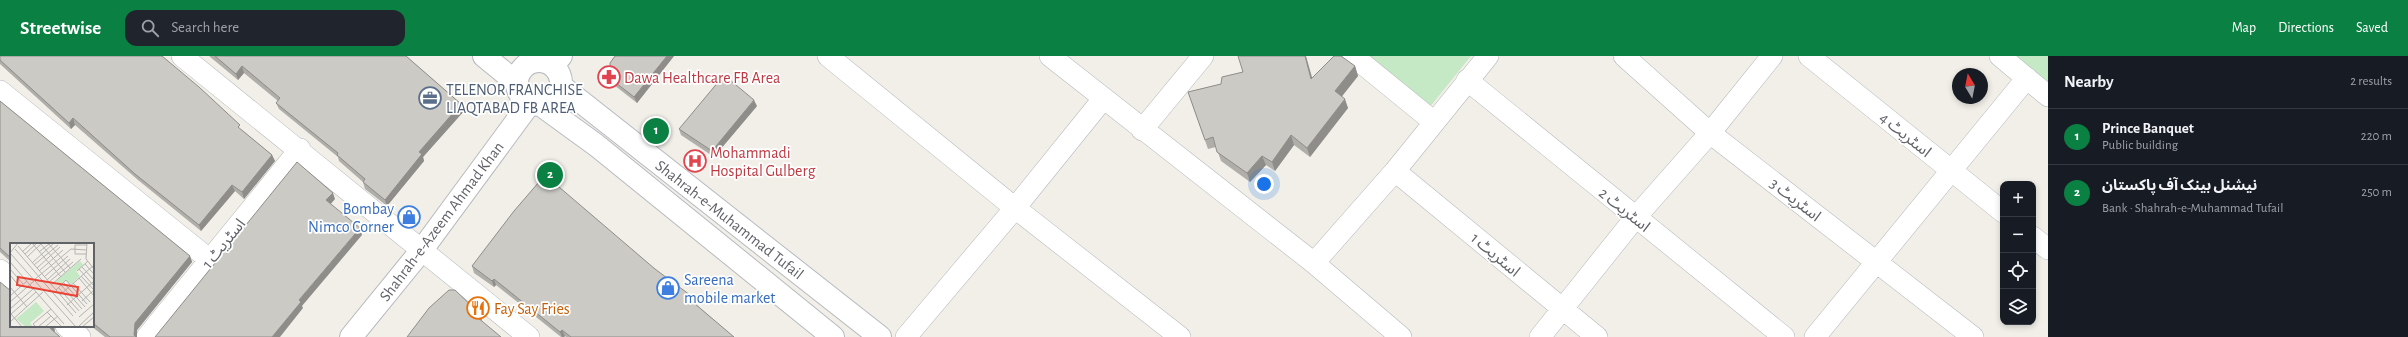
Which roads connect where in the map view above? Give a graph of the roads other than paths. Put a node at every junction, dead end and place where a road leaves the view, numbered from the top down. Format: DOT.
graph roads {
  1 [pos="182,56"];
  2 [pos="484,56"];
  3 [pos="828,56"];
  4 [pos="1203,56"];
  5 [pos="1353,56"];
  6 [pos="1488,56"];
  7 [pos="1624,56"];
  8 [pos="1772,56"];
  9 [pos="1809,56"];
  10 [pos="2000,56"];
  11 [pos="1053,57"];
  12 [pos="544,60"];
  13 [pos="2027,78"];
  14 [pos="1467,80"];
  15 [pos="517,83"];
  16 [pos="561,86"];
  17 [pos="0,91"];
  18 [pos="2048,96"];
  19 [pos="1103,99"];
  20 [pos="536,104"];
  21 [pos="1434,122"];
  22 [pos="1142,130"];
  23 [pos="1710,133"];
  24 [pos="300,149"];
  25 [pos="1395,171"];
  26 [pos="1952,171"];
  27 [pos="1015,208"];
  28 [pos="2000,210"];
  29 [pos="1635,218"];
  30 [pos="2036,239"];
  31 [pos="2048,249"];
  32 [pos="421,251"];
  33 [pos="210,260"];
  34 [pos="1876,262"];
  35 [pos="1314,263"];
  36 [pos="0,270"];
  37 [pos="10,279"];
  38 [pos="1562,309"];
  39 [pos="67,327"];
  40 [pos="80,337"];
  41 [pos="147,337"];
  42 [pos="351,337"];
  43 [pos="529,337"];
  44 [pos="833,337"];
  45 [pos="880,337"];
  46 [pos="906,337"];
  47 [pos="1180,337"];
  48 [pos="1400,337"];
  49 [pos="1540,337"];
  50 [pos="1597,337"];
  51 [pos="1784,337"];
  52 [pos="1814,337"];
  53 [pos="1973,337"];
  1 -- 24 [label="street"];
  2 -- 15 [label="main road"];
  3 -- 27 [label="street"];
  4 -- 22 [label="street"];
  5 -- 21 [label="street"];
  6 -- 14 [label="street"];
  7 -- 23 [label="street, اسٹریٹ 3"];
  8 -- 23 [label="street"];
  9 -- 26 [label="street, اسٹریٹ 4"];
  10 -- 13 [label="street"];
  11 -- 19 [label="street"];
  12 -- 15 [label="main road"];
  12 -- 16 [label="main road"];
  13 -- 18 [label="street"];
  13 -- 26 [label="street"];
  14 -- 21 [label="street"];
  14 -- 29 [label="street, اسٹریٹ 2"];
  15 -- 20 [label="main road"];
  16 -- 20 [label="main road"];
  16 -- 45 [label="main road, Shahrah-e-Muhammad Tufail"];
  17 -- 33 [label="street"];
  19 -- 22 [label="street"];
  19 -- 27 [label="street"];
  20 -- 32 [label="main road, Shahrah-e-Azeem Ahmad Khan"];
  20 -- 44 [label="main road, Shahrah-e-Muhammad Tufail"];
  21 -- 25 [label="street"];
  22 -- 35 [label="street"];
  23 -- 29 [label="street"];
  23 -- 34 [label="street, اسٹریٹ 3"];
  24 -- 32 [label="street"];
  24 -- 33 [label="street, اسٹریٹ 1"];
  25 -- 35 [label="street"];
  25 -- 38 [label="street, اسٹریٹ 1"];
  26 -- 28 [label="street, اسٹریٹ 4"];
  26 -- 34 [label="street"];
  27 -- 46 [label="street"];
  27 -- 47 [label="street"];
  29 -- 38 [label="street"];
  29 -- 51 [label="street, اسٹریٹ 2"];
  30 -- 31 [label="street"];
  32 -- 42 [label="main road, Shahrah-e-Azeem Ahmad Khan"];
  32 -- 43 [label="street"];
  33 -- 41 [label="street, اسٹریٹ 1"];
  34 -- 52 [label="street"];
  34 -- 53 [label="street, اسٹریٹ 3"];
  35 -- 48 [label="street"];
  36 -- 37 [label="street"];
  38 -- 49 [label="street"];
  38 -- 50 [label="street, اسٹریٹ 1"];
  39 -- 40 [label="street"];
}
